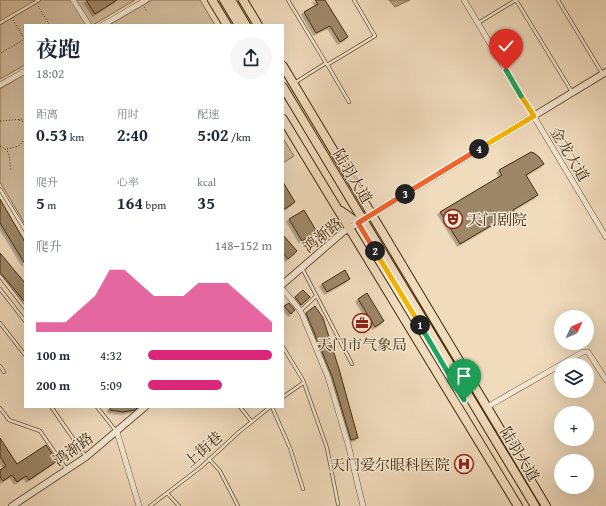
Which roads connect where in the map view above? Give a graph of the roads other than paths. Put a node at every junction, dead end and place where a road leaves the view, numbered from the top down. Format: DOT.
graph roads {
  1 [pos="39,0"];
  2 [pos="73,0"];
  3 [pos="146,0"];
  4 [pos="212,0"];
  5 [pos="224,0"];
  6 [pos="231,0"];
  7 [pos="243,0"];
  8 [pos="288,0"];
  9 [pos="354,0"];
  10 [pos="464,0"];
  11 [pos="516,0"];
  12 [pos="558,0"];
  13 [pos="0,23"];
  14 [pos="478,23"];
  15 [pos="88,24"];
  16 [pos="105,24"];
  17 [pos="226,24"];
  18 [pos="238,24"];
  19 [pos="245,24"];
  20 [pos="257,24"];
  21 [pos="327,64"];
  22 [pos="284,68"];
  23 [pos="24,71"];
  24 [pos="604,73"];
  25 [pos="293,84"];
  26 [pos="0,85"];
  27 [pos="284,89"];
  28 [pos="572,93"];
  29 [pos="284,100"];
  30 [pos="350,102"];
  31 [pos="534,116"];
  32 [pos="284,120"];
  33 [pos="354,186"];
  34 [pos="0,189"];
  35 [pos="337,208"];
  36 [pos="371,215"];
  37 [pos="360,221"];
  38 [pos="24,228"];
  39 [pos="349,228"];
  40 [pos="606,237"];
  41 [pos="302,268"];
  42 [pos="0,276"];
  43 [pos="284,283"];
  44 [pos="0,289"];
  45 [pos="284,291"];
  46 [pos="316,296"];
  47 [pos="24,307"];
  48 [pos="300,311"];
  49 [pos="24,320"];
  50 [pos="0,323"];
  51 [pos="284,348"];
  52 [pos="24,354"];
  53 [pos="352,364"];
  54 [pos="0,366"];
  55 [pos="4,372"];
  56 [pos="606,380"];
  57 [pos="303,382"];
  58 [pos="284,396"];
  59 [pos="487,407"];
  60 [pos="0,408"];
  61 [pos="52,408"];
  62 [pos="98,408"];
  63 [pos="144,408"];
  64 [pos="241,408"];
  65 [pos="270,408"];
  66 [pos="271,408"];
  67 [pos="252,422"];
  68 [pos="117,432"];
  69 [pos="86,457"];
  70 [pos="210,459"];
  71 [pos="67,470"];
  72 [pos="303,488"];
  73 [pos="167,493"];
  74 [pos="338,504"];
  75 [pos="12,506"];
  76 [pos="139,506"];
  77 [pos="150,506"];
  78 [pos="179,506"];
  79 [pos="238,506"];
  80 [pos="363,506"];
  81 [pos="518,506"];
  82 [pos="528,506"];
  83 [pos="535,506"];
  84 [pos="546,506"];
  1 -- 13 [label="lane"];
  2 -- 15 [label="street"];
  3 -- 16 [label="street"];
  4 -- 17 [label="main road"];
  5 -- 18 [label="main road"];
  6 -- 19 [label="main road"];
  7 -- 20 [label="main road"];
  8 -- 21 [label="lane"];
  9 -- 21 [label="lane"];
  10 -- 14 [label="street, 金龙大道"];
  11 -- 14 [label="lane"];
  11 -- 28 [label="lane"];
  12 -- 24 [label="lane"];
  14 -- 31 [label="street, 金龙大道"];
  21 -- 25 [label="lane"];
  21 -- 30 [label="lane"];
  22 -- 25 [label="main road"];
  23 -- 26 [label="street"];
  24 -- 28 [label="street, 鸿渐路"];
  25 -- 33 [label="main road"];
  27 -- 37 [label="main road, 陆羽大道"];
  28 -- 31 [label="street, 鸿渐路"];
  29 -- 37 [label="main road, 陆羽大道"];
  31 -- 36 [label="street, 鸿渐路"];
  31 -- 40 [label="street, 金龙大道"];
  32 -- 35 [label="main road"];
  33 -- 36 [label="main road"];
  33 -- 37 [label="main road"];
  34 -- 38 [label="lane"];
  35 -- 37 [label="main road"];
  35 -- 39 [label="main road"];
  36 -- 37 [label="street, 鸿渐路"];
  36 -- 59 [label="main road"];
  37 -- 39 [label="street, 鸿渐路"];
  37 -- 82 [label="main road, 陆羽大道"];
  37 -- 83 [label="main road, 陆羽大道"];
  39 -- 41 [label="street, 鸿渐路"];
  39 -- 81 [label="main road"];
  41 -- 43 [label="street, 鸿渐路"];
  41 -- 46 [label="lane"];
  42 -- 47 [label="lane"];
  44 -- 49 [label="lane"];
  45 -- 48 [label="street"];
  46 -- 48 [label="lane"];
  46 -- 53 [label="lane"];
  48 -- 80 [label="street"];
  50 -- 52 [label="lane"];
  51 -- 57 [label="lane"];
  54 -- 55 [label="lane"];
  56 -- 59 [label="street"];
  57 -- 58 [label="lane"];
  57 -- 74 [label="lane"];
  59 -- 84 [label="main road"];
  60 -- 71 [label="lane"];
  61 -- 69 [label="lane"];
  62 -- 68 [label="lane"];
  63 -- 68 [label="street, 鸿渐路"];
  64 -- 67 [label="lane"];
  65 -- 67 [label="lane, 上街巷"];
  66 -- 72 [label="lane"];
  67 -- 70 [label="lane, 上街巷"];
  68 -- 69 [label="street, 鸿渐路"];
  68 -- 76 [label="street"];
  69 -- 71 [label="street, 鸿渐路"];
  70 -- 73 [label="lane, 上街巷"];
  70 -- 79 [label="lane"];
  71 -- 75 [label="street, 鸿渐路"];
  73 -- 77 [label="lane, 上街巷"];
  73 -- 78 [label="lane"];
}
